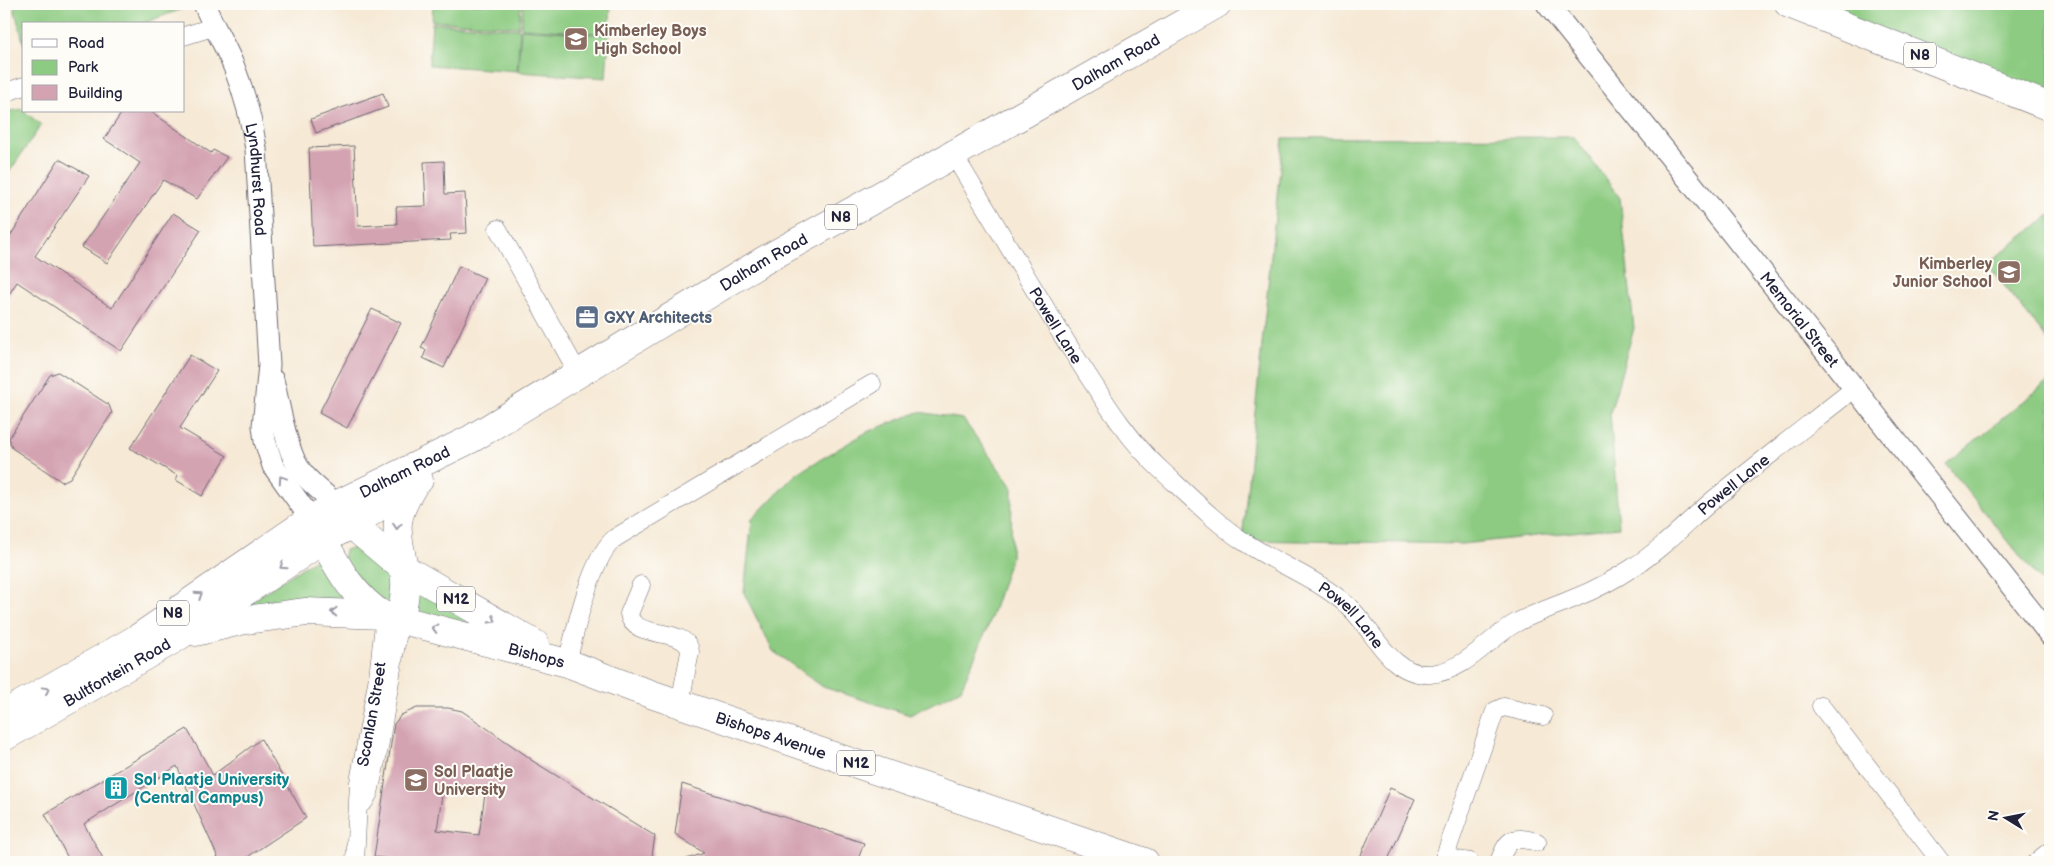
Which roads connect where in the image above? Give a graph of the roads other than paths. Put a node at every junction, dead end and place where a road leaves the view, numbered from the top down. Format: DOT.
graph roads {
  1 [pos="204,4"];
  2 [pos="1217,4"];
  3 [pos="1548,4"];
  4 [pos="1789,4"];
  5 [pos="213,27"];
  6 [pos="185,36"];
  7 [pos="22,87"];
  8 [pos="4,93"];
  9 [pos="2050,107"];
  10 [pos="953,154"];
  11 [pos="498,229"];
  12 [pos="269,365"];
  13 [pos="578,373"];
  14 [pos="872,384"];
  15 [pos="1855,388"];
  16 [pos="471,438"];
  17 [pos="416,482"];
  18 [pos="345,514"];
  19 [pos="317,529"];
  20 [pos="403,568"];
  21 [pos="641,585"];
  22 [pos="389,616"];
  23 [pos="2050,636"];
  24 [pos="176,638"];
  25 [pos="567,663"];
  26 [pos="680,703"];
  27 [pos="1820,706"];
  28 [pos="4,714"];
  29 [pos="1542,716"];
  30 [pos="4,737"];
  31 [pos="1537,842"];
  32 [pos="2050,851"];
  33 [pos="1444,860"];
  34 [pos="355,862"];
  35 [pos="1145,862"];
  36 [pos="1470,862"];
  37 [pos="1499,862"];
  38 [pos="1941,862"];
  39 [pos="2036,862"];
  1 -- 5 [label="street, Lyndhurst Road"];
  2 -- 10 [label="highway, Dalham Road / N8"];
  3 -- 15 [label="street, Memorial Street"];
  4 -- 9 [label="highway, N8"];
  5 -- 6 [label="street"];
  5 -- 12 [label="street, Lyndhurst Road"];
  7 -- 8 [label="street"];
  10 -- 13 [label="highway, Dalham Road / N8"];
  10 -- 15 [label="street, Powell Lane"];
  11 -- 13 [label="street"];
  12 -- 18 [label="street, Lyndhurst Road"];
  19 -- 12 [label="street, Lyndhurst Road, one-way"];
  13 -- 16 [label="highway, Dalham Road / N8"];
  14 -- 25 [label="street"];
  15 -- 23 [label="street, Memorial Street"];
  16 -- 17 [label="highway, Dalham Road / N8"];
  16 -- 18 [label="highway, Dalham Road / N8"];
  17 -- 18 [label="highway, Dalham Road / N8"];
  17 -- 20 [label="highway, one-way"];
  18 -- 19 [label="highway, Bultfontein Road / N8"];
  18 -- 20 [label="highway, Bishops / N12"];
  19 -- 22 [label="highway, Bishops / N12"];
  19 -- 24 [label="highway, Bultfontein Road / N8, one-way"];
  28 -- 19 [label="highway, Bultfontein Road / N8, one-way"];
  20 -- 22 [label="highway"];
  20 -- 25 [label="highway, Bishops / N12, one-way"];
  21 -- 26 [label="street"];
  22 -- 24 [label="highway, one-way"];
  25 -- 22 [label="highway, Bishops / N12, one-way"];
  22 -- 34 [label="street, Scanlan Street"];
  24 -- 30 [label="highway, Bultfontein Road / N8"];
  25 -- 26 [label="highway, Bishops Avenue / N12"];
  26 -- 35 [label="highway, Bishops Avenue / N12"];
  27 -- 38 [label="street"];
  29 -- 33 [label="street"];
  31 -- 37 [label="street"];
  32 -- 39 [label="street"];
  33 -- 36 [label="street"];
}
